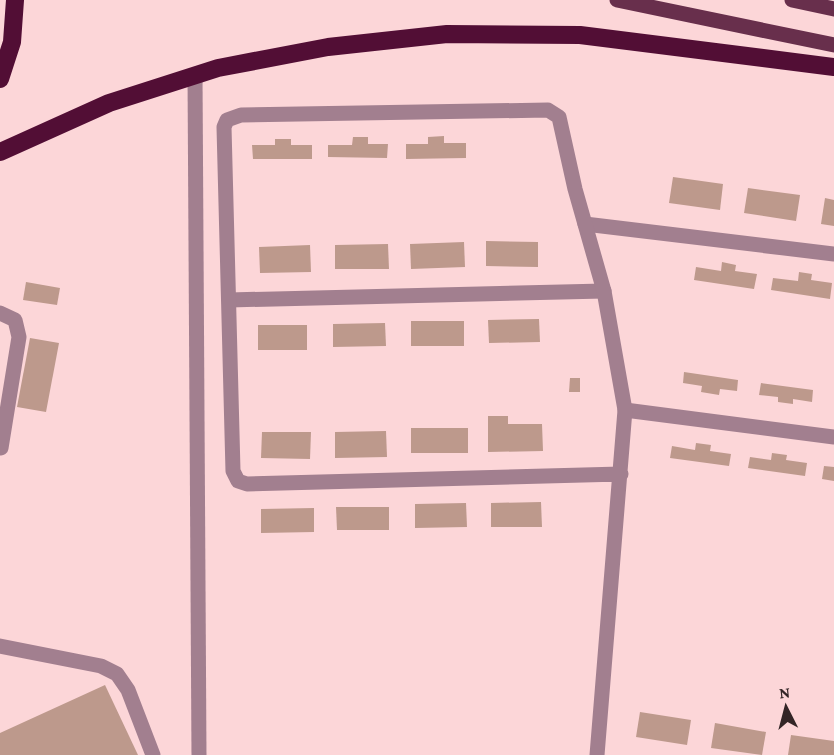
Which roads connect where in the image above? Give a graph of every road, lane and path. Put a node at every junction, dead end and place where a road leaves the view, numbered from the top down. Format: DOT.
graph roads {
  1 [pos="15,0"];
  2 [pos="617,0"];
  3 [pos="794,0"];
  4 [pos="834,9"];
  5 [pos="834,45"];
  6 [pos="834,67"];
  7 [pos="195,75"];
  8 [pos="0,79"];
  9 [pos="0,152"];
  10 [pos="585,224"];
  11 [pos="834,254"];
  12 [pos="604,291"];
  13 [pos="229,300"];
  14 [pos="0,313"];
  15 [pos="625,410"];
  16 [pos="834,437"];
  17 [pos="1,448"];
  18 [pos="621,474"];
  19 [pos="0,646"];
  20 [pos="153,755"];
  21 [pos="199,755"];
  22 [pos="597,755"];
  1 -- 8 [label="highway"];
  2 -- 5 [label="main road"];
  3 -- 4 [label="main road"];
  6 -- 7 [label="highway"];
  7 -- 9 [label="highway"];
  7 -- 21 [label="street"];
  10 -- 11 [label="street"];
  10 -- 12 [label="street"];
  10 -- 13 [label="street"];
  12 -- 13 [label="street"];
  12 -- 15 [label="street"];
  13 -- 18 [label="street"];
  14 -- 17 [label="street"];
  15 -- 16 [label="street"];
  15 -- 18 [label="street"];
  18 -- 22 [label="street"];
  19 -- 20 [label="street"];
}
